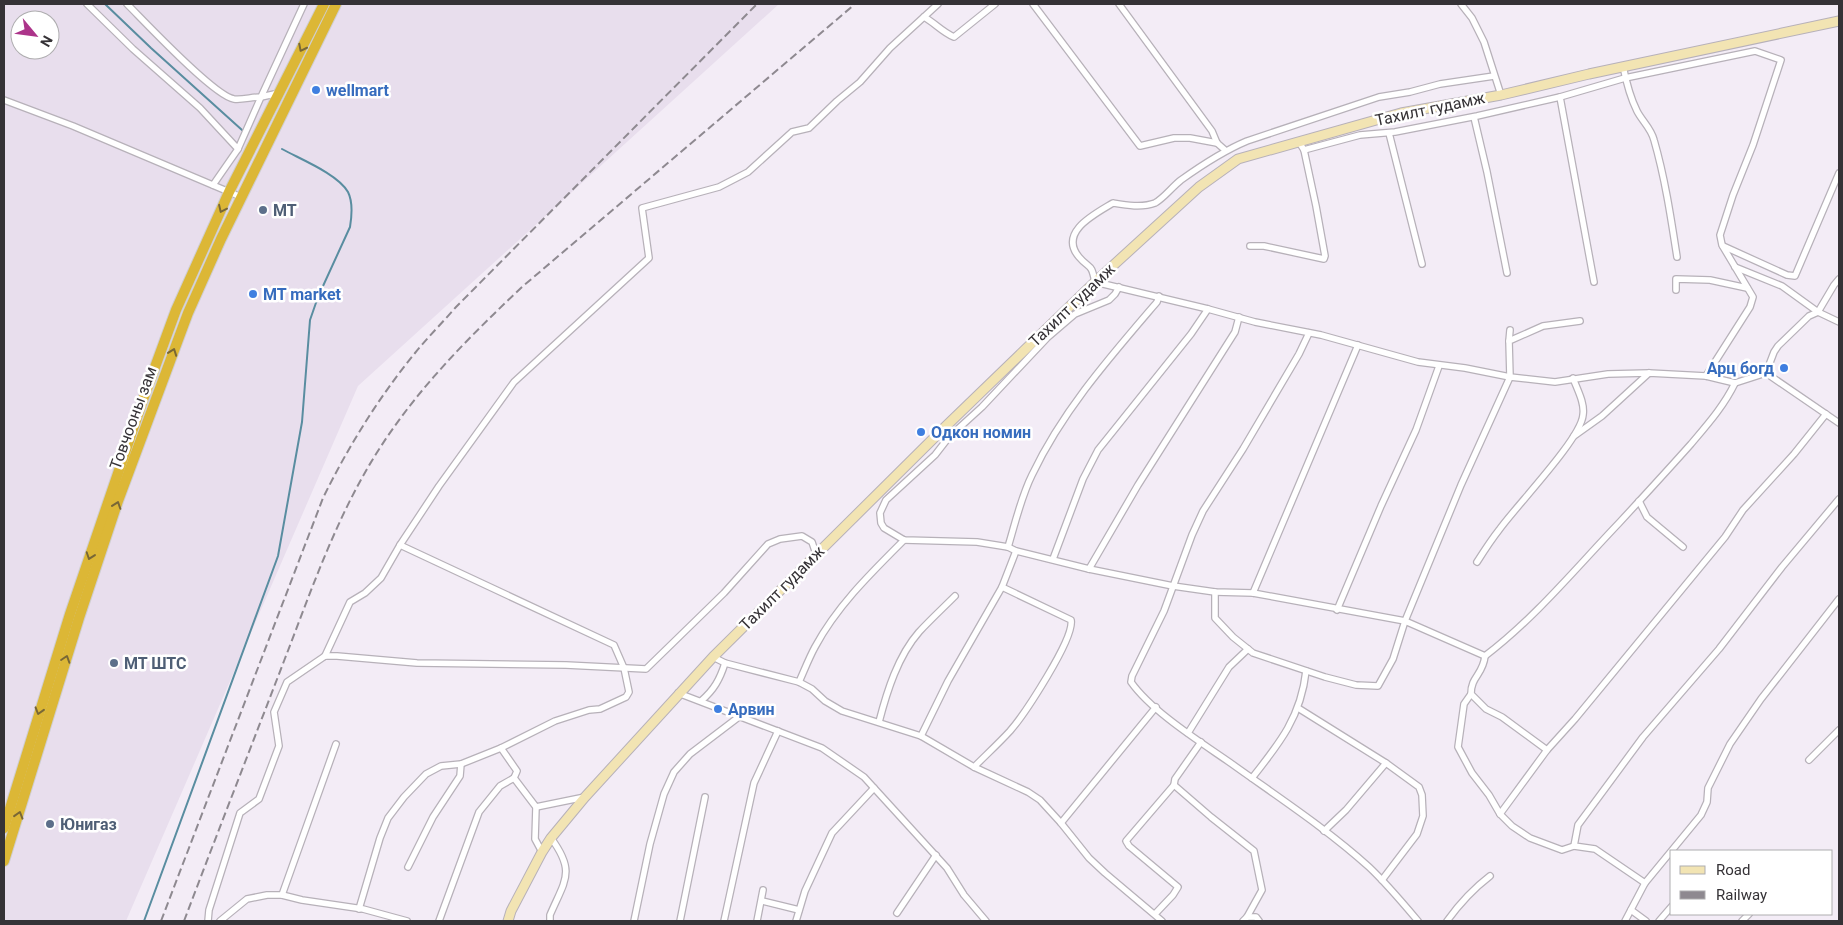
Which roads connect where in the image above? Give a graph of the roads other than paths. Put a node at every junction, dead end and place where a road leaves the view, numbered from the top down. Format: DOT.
graph roads {
  1 [pos="87,4"];
  2 [pos="127,4"];
  3 [pos="304,4"];
  4 [pos="324,4"];
  5 [pos="336,4"];
  6 [pos="938,4"];
  7 [pos="995,4"];
  8 [pos="1033,4"];
  9 [pos="1119,4"];
  10 [pos="1461,4"];
  11 [pos="924,17"];
  12 [pos="1839,21"];
  13 [pos="1623,66"];
  14 [pos="1494,76"];
  15 [pos="1625,78"];
  16 [pos="279,93"];
  17 [pos="1501,95"];
  18 [pos="261,97"];
  19 [pos="1560,97"];
  20 [pos="4,100"];
  21 [pos="1474,117"];
  22 [pos="1389,133"];
  23 [pos="1217,143"];
  24 [pos="1302,146"];
  25 [pos="238,149"];
  26 [pos="1225,150"];
  27 [pos="1839,173"];
  28 [pos="213,185"];
  29 [pos="229,192"];
  30 [pos="241,198"];
  31 [pos="1722,245"];
  32 [pos="1250,246"];
  33 [pos="1677,257"];
  34 [pos="1422,264"];
  35 [pos="1735,267"];
  36 [pos="1506,273"];
  37 [pos="1839,279"];
  38 [pos="1096,282"];
  39 [pos="1594,282"];
  40 [pos="1119,287"];
  41 [pos="1747,288"];
  42 [pos="1676,290"];
  43 [pos="1159,296"];
  44 [pos="1208,308"];
  45 [pos="1818,312"];
  46 [pos="1239,317"];
  47 [pos="1580,321"];
  48 [pos="1839,322"];
  49 [pos="1510,330"];
  50 [pos="1309,333"];
  51 [pos="1510,341"];
  52 [pos="1358,345"];
  53 [pos="1439,366"];
  54 [pos="1649,373"];
  55 [pos="1766,373"];
  56 [pos="1706,376"];
  57 [pos="1510,377"];
  58 [pos="1573,378"];
  59 [pos="1735,383"];
  60 [pos="1826,414"];
  61 [pos="1839,423"];
  62 [pos="944,428"];
  63 [pos="949,436"];
  64 [pos="1573,437"];
  65 [pos="887,486"];
  66 [pos="894,492"];
  67 [pos="1839,499"];
  68 [pos="1639,501"];
  69 [pos="904,540"];
  70 [pos="400,545"];
  71 [pos="1008,547"];
  72 [pos="1683,547"];
  73 [pos="1016,551"];
  74 [pos="816,554"];
  75 [pos="1053,559"];
  76 [pos="1477,562"];
  77 [pos="1089,569"];
  78 [pos="1173,586"];
  79 [pos="1002,587"];
  80 [pos="1215,592"];
  81 [pos="1253,593"];
  82 [pos="955,596"];
  83 [pos="1839,599"];
  84 [pos="1337,610"];
  85 [pos="1404,621"];
  86 [pos="1248,649"];
  87 [pos="325,656"];
  88 [pos="1485,656"];
  89 [pos="713,657"];
  90 [pos="725,663"];
  91 [pos="624,668"];
  92 [pos="1306,672"];
  93 [pos="799,682"];
  94 [pos="678,693"];
  95 [pos="1471,694"];
  96 [pos="701,701"];
  97 [pos="1156,707"];
  98 [pos="1298,708"];
  99 [pos="740,716"];
  100 [pos="879,722"];
  101 [pos="778,730"];
  102 [pos="1839,730"];
  103 [pos="1188,733"];
  104 [pos="921,736"];
  105 [pos="1201,742"];
  106 [pos="336,744"];
  107 [pos="501,748"];
  108 [pos="1547,750"];
  109 [pos="1809,760"];
  110 [pos="1386,763"];
  111 [pos="461,764"];
  112 [pos="974,767"];
  113 [pos="514,778"];
  114 [pos="1252,778"];
  115 [pos="1174,785"];
  116 [pos="874,788"];
  117 [pos="585,797"];
  118 [pos="705,797"];
  119 [pos="536,807"];
  120 [pos="1500,814"];
  121 [pos="1062,822"];
  122 [pos="4,828"];
  123 [pos="1324,831"];
  124 [pos="551,838"];
  125 [pos="1574,846"];
  126 [pos="1672,850"];
  127 [pos="542,852"];
  128 [pos="1670,853"];
  129 [pos="936,855"];
  130 [pos="4,861"];
  131 [pos="408,867"];
  132 [pos="1490,876"];
  133 [pos="1382,880"];
  134 [pos="1645,883"];
  135 [pos="763,890"];
  136 [pos="282,895"];
  137 [pos="762,901"];
  138 [pos="359,908"];
  139 [pos="1670,908"];
  140 [pos="799,910"];
  141 [pos="1631,910"];
  142 [pos="897,913"];
  143 [pos="1155,914"];
  144 [pos="1245,919"];
  145 [pos="208,921"];
  146 [pos="220,921"];
  147 [pos="407,921"];
  148 [pos="439,921"];
  149 [pos="508,921"];
  150 [pos="550,921"];
  151 [pos="634,921"];
  152 [pos="680,921"];
  153 [pos="724,921"];
  154 [pos="756,921"];
  155 [pos="796,921"];
  156 [pos="986,921"];
  157 [pos="1162,921"];
  158 [pos="1259,921"];
  159 [pos="1418,921"];
  160 [pos="1447,921"];
  161 [pos="1625,921"];
  162 [pos="1646,921"];
  163 [pos="1659,921"];
  1 -- 25 [label="street"];
  2 -- 18 [label="street"];
  3 -- 18 [label="street"];
  4 -- 16 [label="highway, Товчооны зам, one-way"];
  5 -- 30 [label="highway, Товчооны зам"];
  6 -- 11 [label="street"];
  7 -- 11 [label="street"];
  8 -- 23 [label="street"];
  9 -- 23 [label="street"];
  10 -- 14 [label="street"];
  11 -- 70 [label="street"];
  12 -- 13 [label="main road, Тахилт гудамж"];
  13 -- 15 [label="street"];
  13 -- 17 [label="main road, Тахилт гудамж"];
  14 -- 17 [label="street"];
  14 -- 26 [label="street"];
  15 -- 19 [label="street"];
  15 -- 31 [label="street"];
  15 -- 33 [label="street"];
  16 -- 18 [label="street"];
  16 -- 29 [label="highway, Товчооны зам"];
  17 -- 24 [label="main road, Тахилт гудамж"];
  18 -- 25 [label="street"];
  19 -- 21 [label="street"];
  19 -- 39 [label="street"];
  20 -- 28 [label="street"];
  21 -- 22 [label="street"];
  21 -- 36 [label="street"];
  22 -- 24 [label="street"];
  22 -- 34 [label="street"];
  23 -- 26 [label="street"];
  24 -- 32 [label="street"];
  24 -- 38 [label="main road, Тахилт гудамж"];
  25 -- 28 [label="street"];
  26 -- 38 [label="street"];
  27 -- 31 [label="street"];
  28 -- 29 [label="street"];
  29 -- 30 [label="street"];
  29 -- 122 [label="highway, Товчооны зам, one-way"];
  130 -- 30 [label="highway, Товчооны зам, one-way"];
  31 -- 35 [label="street"];
  35 -- 41 [label="street"];
  35 -- 45 [label="street"];
  37 -- 45 [label="street"];
  38 -- 40 [label="street"];
  38 -- 62 [label="main road, Тахилт гудамж"];
  40 -- 43 [label="street"];
  40 -- 63 [label="street"];
  41 -- 42 [label="street"];
  41 -- 56 [label="street"];
  43 -- 44 [label="street"];
  43 -- 71 [label="street"];
  44 -- 46 [label="street"];
  44 -- 75 [label="street"];
  45 -- 48 [label="street"];
  45 -- 55 [label="street"];
  46 -- 50 [label="street"];
  46 -- 77 [label="street"];
  47 -- 51 [label="street"];
  49 -- 51 [label="street"];
  50 -- 52 [label="street"];
  50 -- 78 [label="street"];
  51 -- 57 [label="street"];
  52 -- 53 [label="street"];
  52 -- 81 [label="street"];
  53 -- 57 [label="street"];
  53 -- 84 [label="street"];
  54 -- 56 [label="street"];
  54 -- 58 [label="street"];
  54 -- 64 [label="street"];
  55 -- 59 [label="street"];
  55 -- 60 [label="street"];
  56 -- 59 [label="street"];
  57 -- 58 [label="street"];
  57 -- 85 [label="street"];
  58 -- 64 [label="street"];
  59 -- 68 [label="street"];
  60 -- 61 [label="street"];
  60 -- 108 [label="street"];
  62 -- 63 [label="street"];
  62 -- 65 [label="main road, Тахилт гудамж"];
  63 -- 66 [label="street"];
  64 -- 76 [label="street"];
  65 -- 66 [label="street"];
  65 -- 74 [label="main road, Тахилт гудамж"];
  66 -- 69 [label="street"];
  67 -- 125 [label="street"];
  68 -- 72 [label="street"];
  68 -- 88 [label="street"];
  69 -- 71 [label="street"];
  69 -- 93 [label="street"];
  70 -- 87 [label="street"];
  70 -- 91 [label="street"];
  71 -- 73 [label="street"];
  73 -- 75 [label="street"];
  73 -- 79 [label="street"];
  74 -- 89 [label="main road, Тахилт гудамж"];
  74 -- 91 [label="street"];
  75 -- 77 [label="street"];
  77 -- 78 [label="street"];
  78 -- 80 [label="street"];
  78 -- 97 [label="street"];
  79 -- 104 [label="street"];
  79 -- 112 [label="street"];
  80 -- 81 [label="street"];
  80 -- 86 [label="street"];
  81 -- 84 [label="street"];
  82 -- 100 [label="street"];
  83 -- 126 [label="street"];
  84 -- 85 [label="street"];
  85 -- 88 [label="street"];
  85 -- 92 [label="street"];
  86 -- 92 [label="street"];
  86 -- 103 [label="street"];
  87 -- 91 [label="street"];
  87 -- 145 [label="street"];
  88 -- 95 [label="street"];
  89 -- 90 [label="street"];
  89 -- 94 [label="main road, Тахилт гудамж"];
  90 -- 93 [label="street"];
  90 -- 96 [label="street"];
  91 -- 107 [label="street"];
  92 -- 98 [label="street"];
  93 -- 100 [label="street"];
  94 -- 96 [label="street"];
  94 -- 117 [label="main road, Тахилт гудамж"];
  95 -- 108 [label="street"];
  95 -- 120 [label="street"];
  96 -- 99 [label="street"];
  97 -- 103 [label="street"];
  97 -- 121 [label="street"];
  98 -- 110 [label="street"];
  98 -- 114 [label="street"];
  99 -- 101 [label="street"];
  99 -- 151 [label="street"];
  100 -- 104 [label="street"];
  101 -- 116 [label="street"];
  101 -- 153 [label="street"];
  102 -- 109 [label="street"];
  103 -- 105 [label="street"];
  104 -- 112 [label="street"];
  105 -- 114 [label="street"];
  105 -- 115 [label="street"];
  106 -- 136 [label="street"];
  107 -- 111 [label="street"];
  107 -- 113 [label="street"];
  108 -- 120 [label="street"];
  110 -- 123 [label="street"];
  110 -- 133 [label="street"];
  111 -- 131 [label="street"];
  111 -- 138 [label="street"];
  112 -- 121 [label="street"];
  113 -- 119 [label="street"];
  113 -- 148 [label="street"];
  114 -- 123 [label="street"];
  115 -- 143 [label="street"];
  115 -- 144 [label="street"];
  116 -- 129 [label="street"];
  116 -- 140 [label="street"];
  117 -- 119 [label="street"];
  117 -- 124 [label="main road, Тахилт гудамж"];
  118 -- 152 [label="street"];
  119 -- 127 [label="street"];
  120 -- 125 [label="street"];
  121 -- 143 [label="street"];
  123 -- 133 [label="street"];
  124 -- 127 [label="main road, Тахилт гудамж"];
  124 -- 150 [label="street"];
  125 -- 134 [label="street"];
  127 -- 149 [label="main road, Тахилт гудамж"];
  128 -- 134 [label="street"];
  129 -- 142 [label="street"];
  129 -- 156 [label="street"];
  132 -- 160 [label="street"];
  133 -- 159 [label="street"];
  134 -- 141 [label="street"];
  135 -- 137 [label="street"];
  136 -- 138 [label="street"];
  136 -- 146 [label="street"];
  137 -- 140 [label="street"];
  137 -- 154 [label="street"];
  138 -- 147 [label="street"];
  139 -- 163 [label="street"];
  140 -- 155 [label="street"];
  141 -- 161 [label="street"];
  141 -- 162 [label="street"];
  143 -- 157 [label="street"];
  144 -- 158 [label="street"];
}
